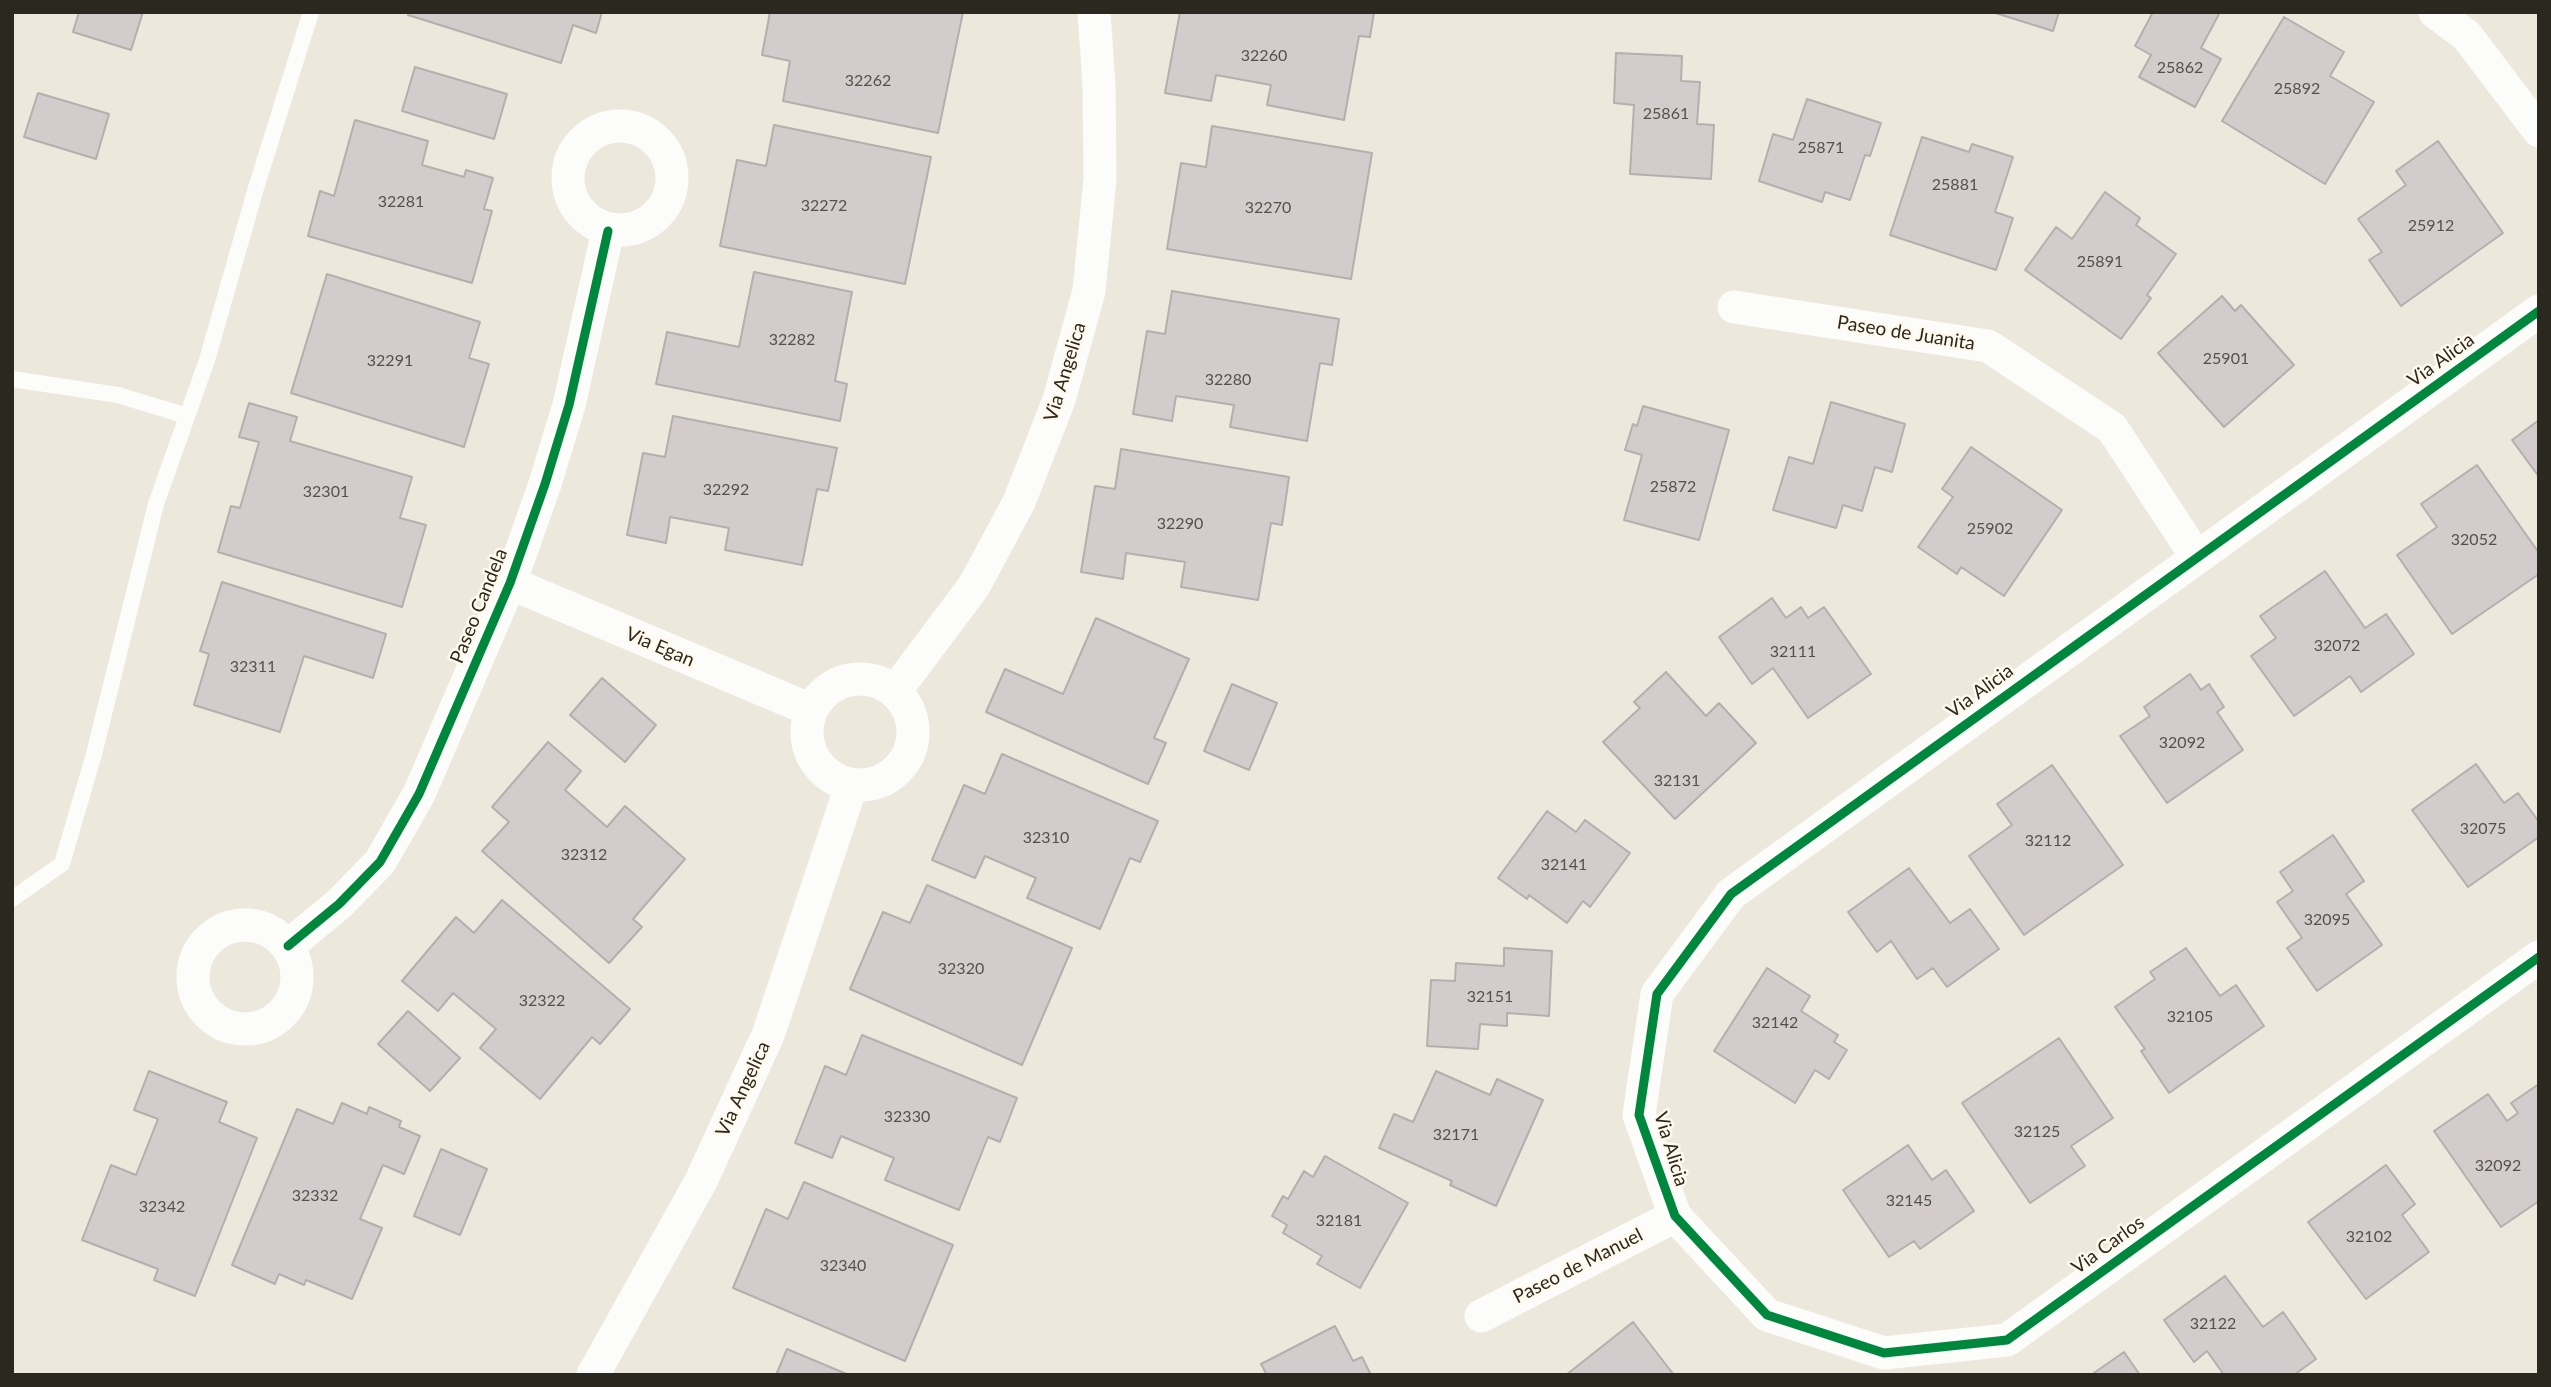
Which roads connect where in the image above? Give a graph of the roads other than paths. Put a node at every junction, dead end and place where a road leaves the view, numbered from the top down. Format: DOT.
graph roads {
  1 [pos="311,12"];
  2 [pos="1094,12"];
  3 [pos="2435,12"];
  4 [pos="2539,131"];
  5 [pos="608,231"];
  6 [pos="1734,307"];
  7 [pos="2539,311"];
  8 [pos="12,379"];
  9 [pos="187,416"];
  10 [pos="2196,556"];
  11 [pos="510,583"];
  12 [pos="896,690"];
  13 [pos="811,710"];
  14 [pos="851,786"];
  15 [pos="12,899"];
  16 [pos="288,946"];
  17 [pos="2539,957"];
  18 [pos="1675,1216"];
  19 [pos="1481,1316"];
  20 [pos="593,1375"];
  1 -- 9 [label="lane"];
  2 -- 12 [label="street, Via Angelica"];
  3 -- 4 [label="street"];
  5 -- 11 [label="street, Paseo Candela"];
  6 -- 10 [label="street, Paseo de Juanita"];
  7 -- 10 [label="street, Via Alicia"];
  8 -- 9 [label="lane"];
  9 -- 15 [label="lane"];
  10 -- 18 [label="street, Via Alicia"];
  11 -- 13 [label="street, Via Egan"];
  11 -- 16 [label="street, Paseo Candela"];
  12 -- 13 [label="street"];
  12 -- 14 [label="street"];
  13 -- 14 [label="street"];
  14 -- 20 [label="street, Via Angelica"];
  17 -- 18 [label="street, Via Carlos"];
  18 -- 19 [label="street, Paseo de Manuel"];
}
